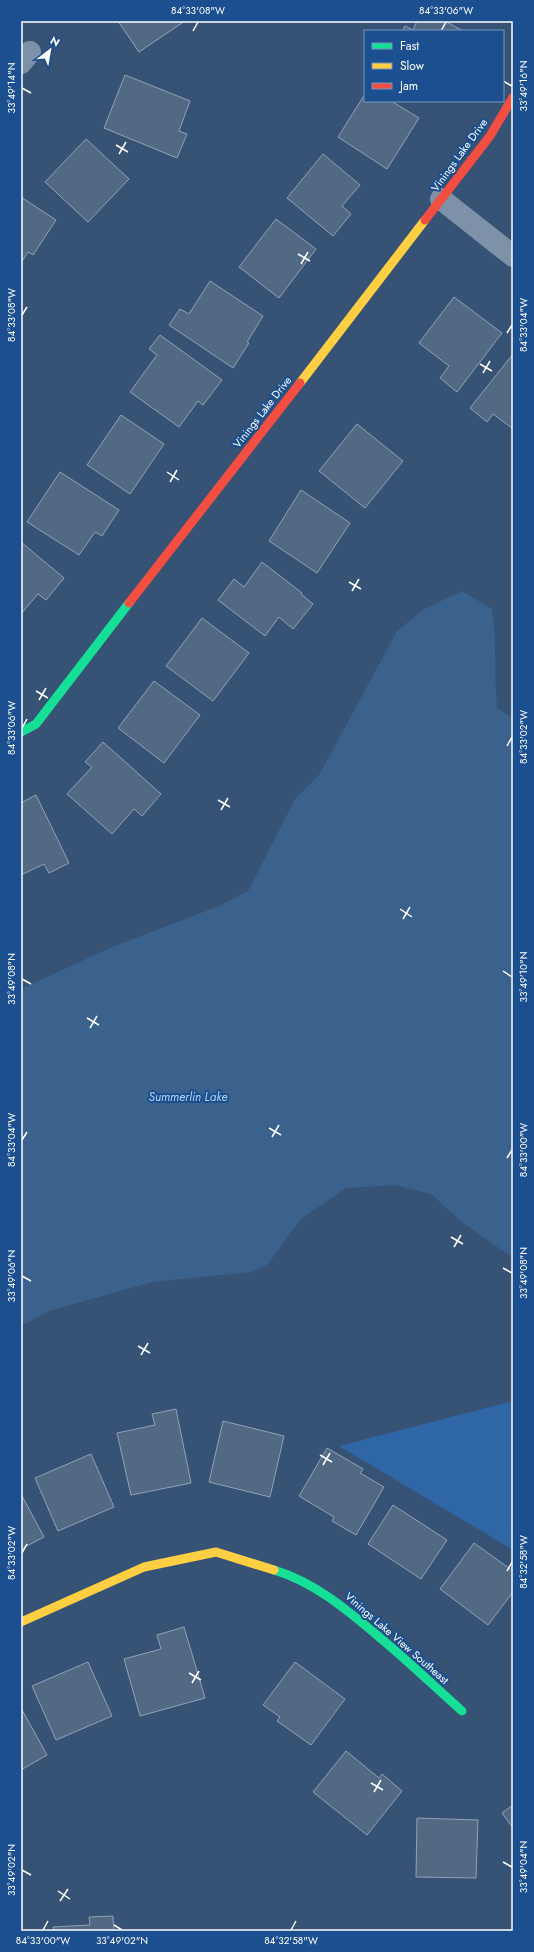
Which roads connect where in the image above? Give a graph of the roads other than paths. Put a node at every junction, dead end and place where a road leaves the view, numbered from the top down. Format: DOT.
graph roads {
  1 [pos="513,97"];
  2 [pos="441,200"];
  3 [pos="513,256"];
  4 [pos="21,732"];
  5 [pos="21,1622"];
  6 [pos="462,1711"];
  1 -- 2 [label="street, Vinings Lake Drive"];
  2 -- 3 [label="street"];
  2 -- 4 [label="street, Vinings Lake Drive"];
  5 -- 6 [label="street, Vinings Lake View Southeast"];
}
